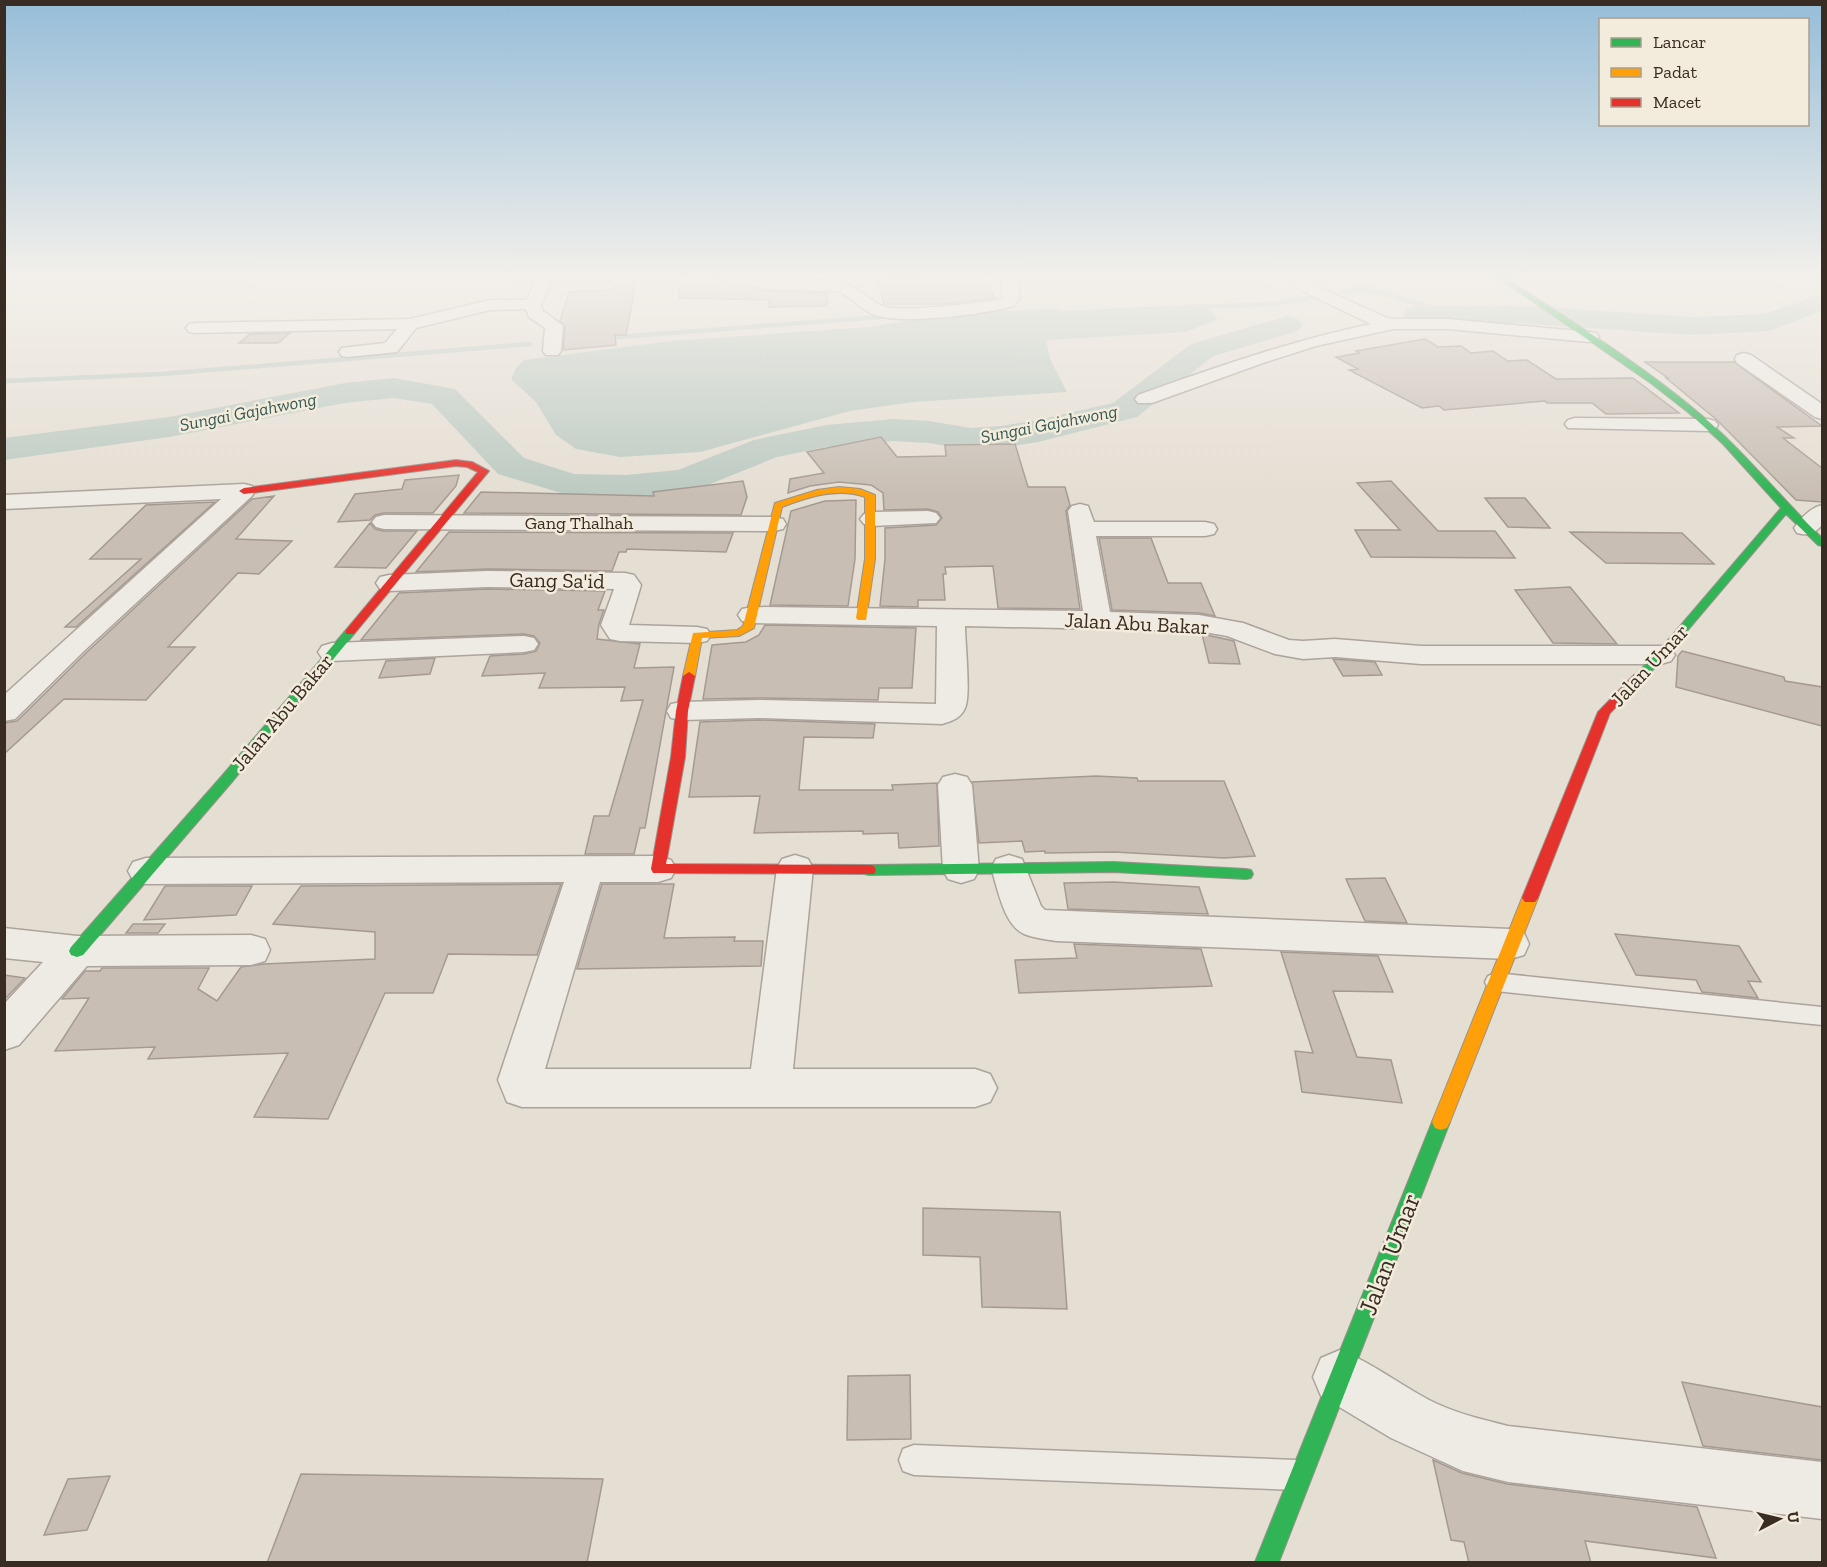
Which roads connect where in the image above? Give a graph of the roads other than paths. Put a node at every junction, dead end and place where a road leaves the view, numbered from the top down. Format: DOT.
graph roads {
  1 [pos="379,349"];
  2 [pos="1291,349"];
  3 [pos="1608,349"];
  4 [pos="348,352"];
  5 [pos="1744,359"];
  6 [pos="1145,399"];
  7 [pos="1822,413"];
  8 [pos="1575,424"];
  9 [pos="1708,425"];
  10 [pos="244,491"];
  11 [pos="4,502"];
  12 [pos="1786,508"];
  13 [pos="928,518"];
  14 [pos="872,519"];
  15 [pos="384,522"];
  16 [pos="439,522"];
  17 [pos="774,524"];
  18 [pos="1817,528"];
  19 [pos="1205,529"];
  20 [pos="389,583"];
  21 [pos="752,615"];
  22 [pos="951,617"];
  23 [pos="862,618"];
  24 [pos="1098,620"];
  25 [pos="697,635"];
  26 [pos="524,644"];
  27 [pos="332,652"];
  28 [pos="1661,655"];
  29 [pos="682,711"];
  30 [pos="4,712"];
  31 [pos="955,785"];
  32 [pos="658,868"];
  33 [pos="795,868"];
  34 [pos="1009,868"];
  35 [pos="586,869"];
  36 [pos="961,870"];
  37 [pos="146,871"];
  38 [pos="1246,874"];
  39 [pos="4,943"];
  40 [pos="1510,944"];
  41 [pos="251,950"];
  42 [pos="77,951"];
  43 [pos="1496,982"];
  44 [pos="1822,1016"];
  45 [pos="4,1033"];
  46 [pos="770,1087"];
  47 [pos="975,1088"];
  48 [pos="1340,1377"];
  49 [pos="914,1460"];
  50 [pos="1301,1475"];
  51 [pos="1822,1491"];
  52 [pos="1267,1563"];
  1 -- 4 [label="street"];
  2 -- 6 [label="street"];
  3 -- 9 [label="street"];
  5 -- 7 [label="street"];
  8 -- 9 [label="street"];
  9 -- 12 [label="street"];
  10 -- 11 [label="street"];
  10 -- 16 [label="street, Jalan Abu Bakar"];
  10 -- 30 [label="street"];
  12 -- 18 [label="street"];
  12 -- 28 [label="street, Jalan Umar"];
  13 -- 14 [label="street"];
  14 -- 17 [label="street"];
  14 -- 23 [label="street"];
  15 -- 16 [label="street, Gang Thalhah"];
  16 -- 17 [label="street, Gang Thalhah"];
  16 -- 20 [label="street, Jalan Abu Bakar"];
  17 -- 21 [label="street"];
  19 -- 24 [label="street"];
  20 -- 25 [label="street, Gang Sa'id"];
  20 -- 27 [label="street, Jalan Abu Bakar"];
  21 -- 23 [label="street, Jalan Abu Bakar"];
  21 -- 25 [label="street"];
  22 -- 23 [label="street, Jalan Abu Bakar"];
  22 -- 24 [label="street, Jalan Abu Bakar"];
  22 -- 29 [label="street"];
  24 -- 28 [label="street, Jalan Abu Bakar"];
  25 -- 29 [label="street"];
  26 -- 27 [label="street"];
  27 -- 37 [label="street, Jalan Abu Bakar"];
  28 -- 40 [label="street, Jalan Umar"];
  29 -- 32 [label="street"];
  31 -- 36 [label="street"];
  32 -- 33 [label="street"];
  32 -- 35 [label="street"];
  33 -- 36 [label="street"];
  33 -- 46 [label="street"];
  34 -- 36 [label="street"];
  34 -- 38 [label="street"];
  34 -- 40 [label="street"];
  35 -- 37 [label="street"];
  35 -- 46 [label="street"];
  37 -- 42 [label="street, Jalan Abu Bakar"];
  39 -- 42 [label="street"];
  40 -- 43 [label="street, Jalan Umar"];
  41 -- 42 [label="street"];
  42 -- 45 [label="street"];
  43 -- 44 [label="lane"];
  43 -- 48 [label="street, Jalan Umar"];
  46 -- 47 [label="street"];
  48 -- 50 [label="street, Jalan Umar"];
  48 -- 51 [label="street"];
  49 -- 50 [label="lane"];
  50 -- 52 [label="street, Jalan Umar"];
}
